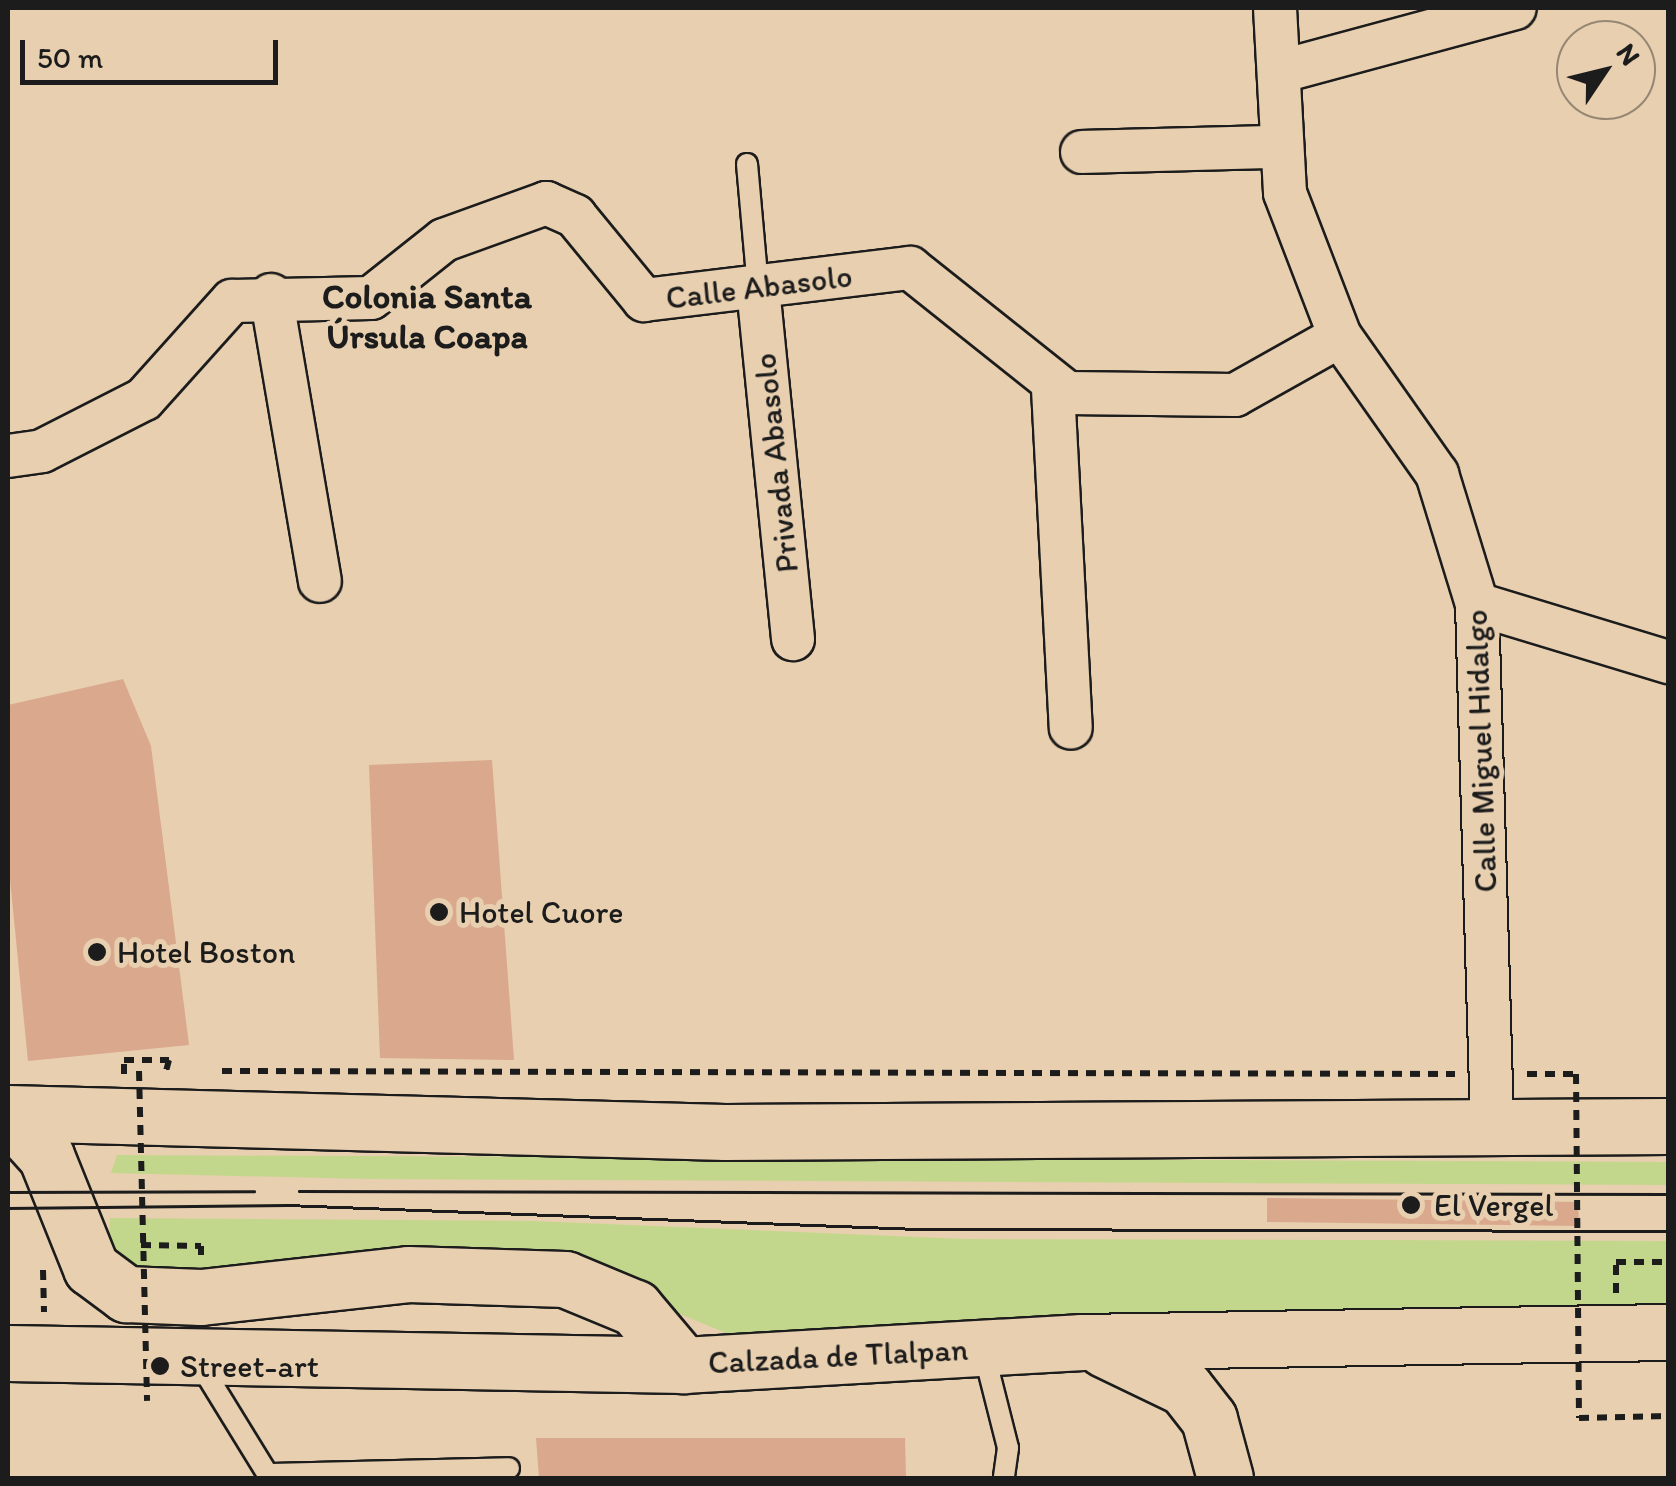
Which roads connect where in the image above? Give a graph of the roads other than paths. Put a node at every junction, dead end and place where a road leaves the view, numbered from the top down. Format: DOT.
graph roads {
  1 [pos="1275,8"];
  2 [pos="1515,8"];
  3 [pos="1282,71"];
  4 [pos="1277,147"];
  5 [pos="1082,152"];
  6 [pos="748,164"];
  7 [pos="758,288"];
  8 [pos="271,295"];
  9 [pos="1340,336"];
  10 [pos="1054,389"];
  11 [pos="8,456"];
  12 [pos="320,581"];
  13 [pos="1477,604"];
  14 [pos="794,638"];
  15 [pos="1668,662"];
  16 [pos="1071,728"];
  17 [pos="1492,1098"];
  18 [pos="8,1113"];
  19 [pos="1668,1126"];
  20 [pos="1668,1332"];
  21 [pos="26,1341"];
  22 [pos="1082,1342"];
  23 [pos="983,1348"];
  24 [pos="194,1355"];
  25 [pos="682,1365"];
  26 [pos="509,1468"];
  27 [pos="270,1476"];
  28 [pos="1004,1478"];
  29 [pos="1225,1478"];
  1 -- 3 [label="street, Calle Miguel Hidalgo"];
  2 -- 3 [label="street"];
  3 -- 4 [label="street, Calle Miguel Hidalgo"];
  4 -- 5 [label="street"];
  4 -- 9 [label="street, Calle Miguel Hidalgo"];
  6 -- 7 [label="lane"];
  7 -- 8 [label="street, Calle Abasolo"];
  7 -- 10 [label="street, Calle Abasolo"];
  7 -- 14 [label="street, Privada Abasolo"];
  8 -- 11 [label="street, Calle Abasolo"];
  8 -- 12 [label="street"];
  9 -- 10 [label="street"];
  9 -- 13 [label="street, Calle Miguel Hidalgo"];
  10 -- 16 [label="street"];
  13 -- 15 [label="street"];
  13 -- 17 [label="street, Calle Miguel Hidalgo"];
  17 -- 18 [label="main road"];
  17 -- 19 [label="main road"];
  18 -- 25 [label="main road"];
  20 -- 22 [label="main road, Calzada de Tlalpan"];
  21 -- 24 [label="main road, Calzada de Tlalpan"];
  22 -- 23 [label="main road, Calzada de Tlalpan"];
  22 -- 29 [label="main road"];
  23 -- 25 [label="main road, Calzada de Tlalpan"];
  23 -- 28 [label="lane"];
  24 -- 25 [label="main road, Calzada de Tlalpan"];
  24 -- 27 [label="lane"];
  26 -- 27 [label="lane"];
}
